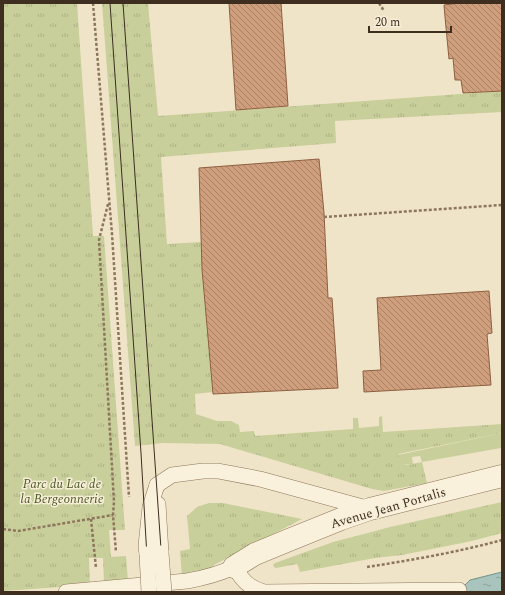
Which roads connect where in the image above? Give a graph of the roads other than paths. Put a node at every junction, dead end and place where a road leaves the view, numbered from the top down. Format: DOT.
graph roads {
  1 [pos="502,476"];
  2 [pos="370,509"];
  3 [pos="154,553"];
  4 [pos="234,567"];
  5 [pos="459,590"];
  6 [pos="66,592"];
  7 [pos="149,592"];
  8 [pos="164,592"];
  1 -- 2 [label="street, Avenue Jean Portalis"];
  2 -- 3 [label="lane"];
  2 -- 4 [label="street, Avenue Jean Portalis"];
  3 -- 7 [label="lane, bridge"];
  3 -- 8 [label="lane, bridge"];
  4 -- 5 [label="lane"];
  4 -- 6 [label="lane"];
}
